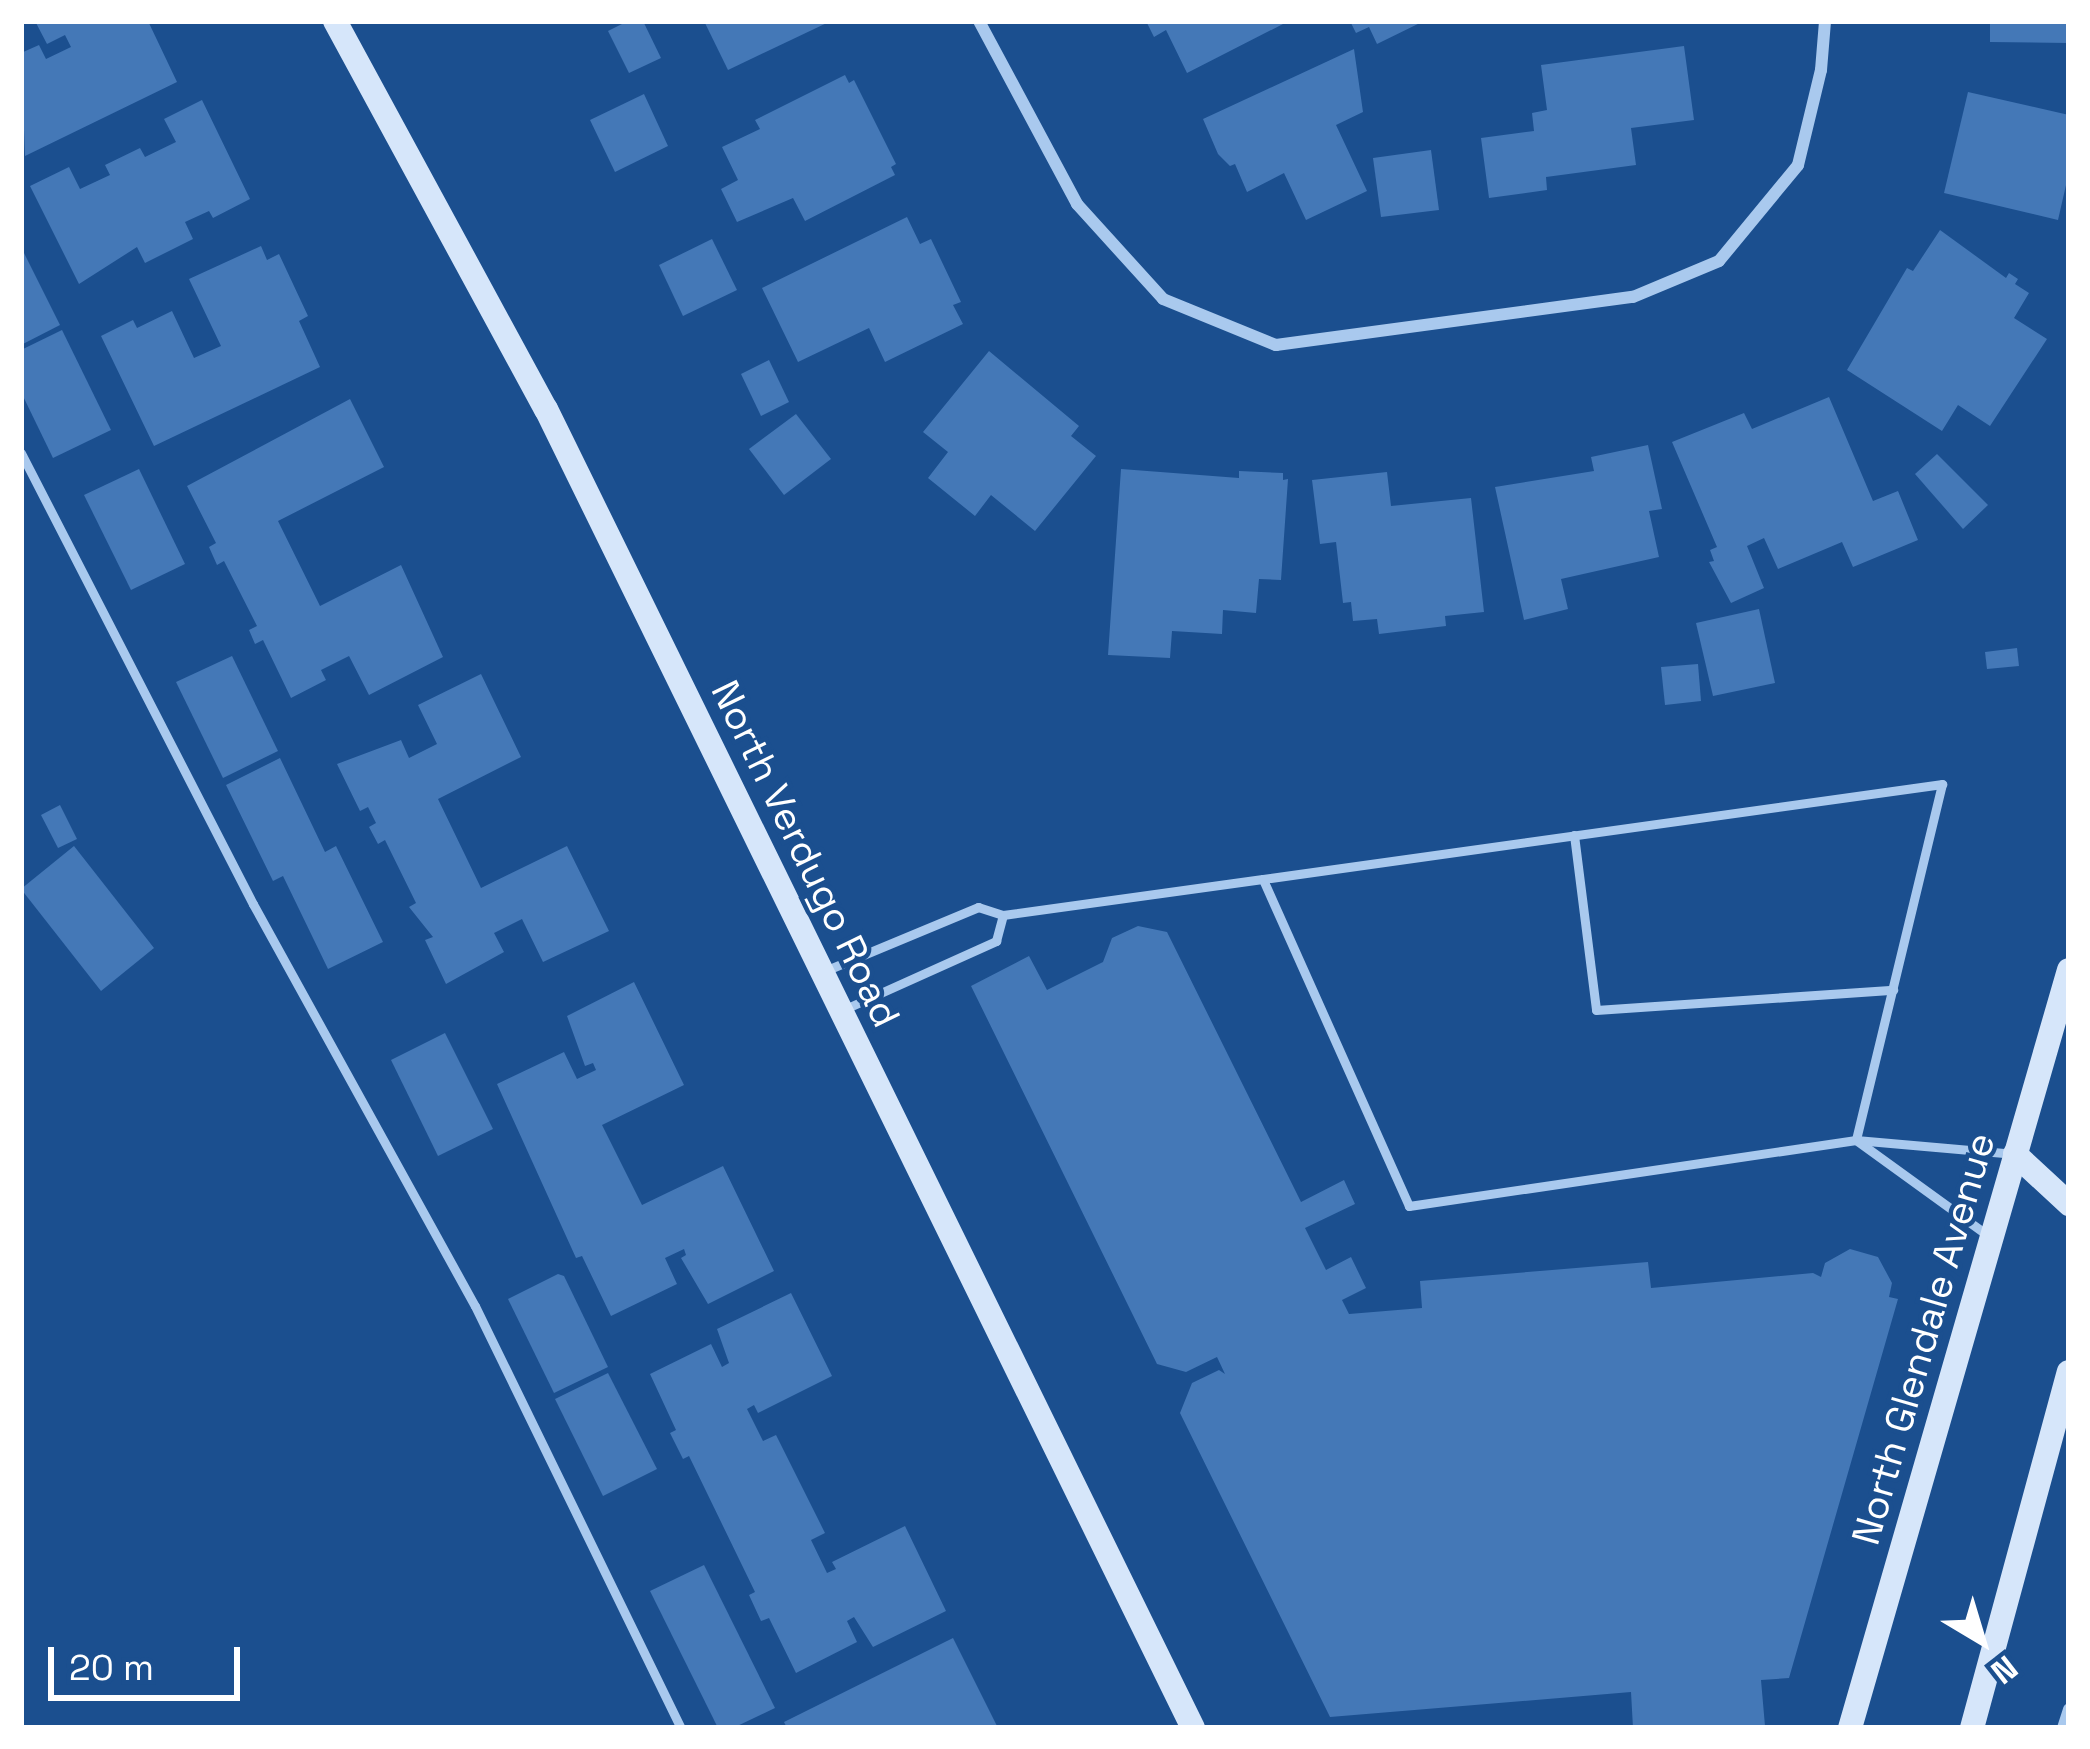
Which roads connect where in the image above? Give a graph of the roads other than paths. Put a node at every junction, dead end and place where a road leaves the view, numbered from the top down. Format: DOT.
graph roads {
  1 [pos="335,21"];
  2 [pos="979,21"];
  3 [pos="1825,21"];
  4 [pos="21,453"];
  5 [pos="1574,836"];
  6 [pos="1263,878"];
  7 [pos="1003,915"];
  8 [pos="2069,970"];
  9 [pos="822,972"];
  10 [pos="1892,991"];
  11 [pos="841,1011"];
  12 [pos="1856,1140"];
  13 [pos="2015,1154"];
  14 [pos="2069,1204"];
  15 [pos="1990,1237"];
  16 [pos="2069,1372"];
  17 [pos="2069,1709"];
  18 [pos="681,1728"];
  19 [pos="1193,1728"];
  20 [pos="1850,1728"];
  21 [pos="1972,1728"];
  22 [pos="2063,1728"];
  1 -- 9 [label="main road, North Verdugo Road"];
  2 -- 3 [label="street"];
  4 -- 18 [label="lane"];
  5 -- 6 [label="lane"];
  5 -- 10 [label="lane"];
  5 -- 10 [label="lane"];
  6 -- 7 [label="lane"];
  6 -- 12 [label="lane"];
  7 -- 9 [label="lane"];
  7 -- 11 [label="lane"];
  8 -- 13 [label="main road, North Glendale Avenue"];
  9 -- 11 [label="main road, North Verdugo Road"];
  10 -- 12 [label="lane"];
  11 -- 19 [label="main road, North Verdugo Road"];
  12 -- 13 [label="lane"];
  12 -- 15 [label="lane"];
  13 -- 14 [label="main road"];
  13 -- 15 [label="main road, North Glendale Avenue"];
  15 -- 20 [label="main road, North Glendale Avenue"];
  16 -- 21 [label="main road"];
  17 -- 22 [label="street"];
}
